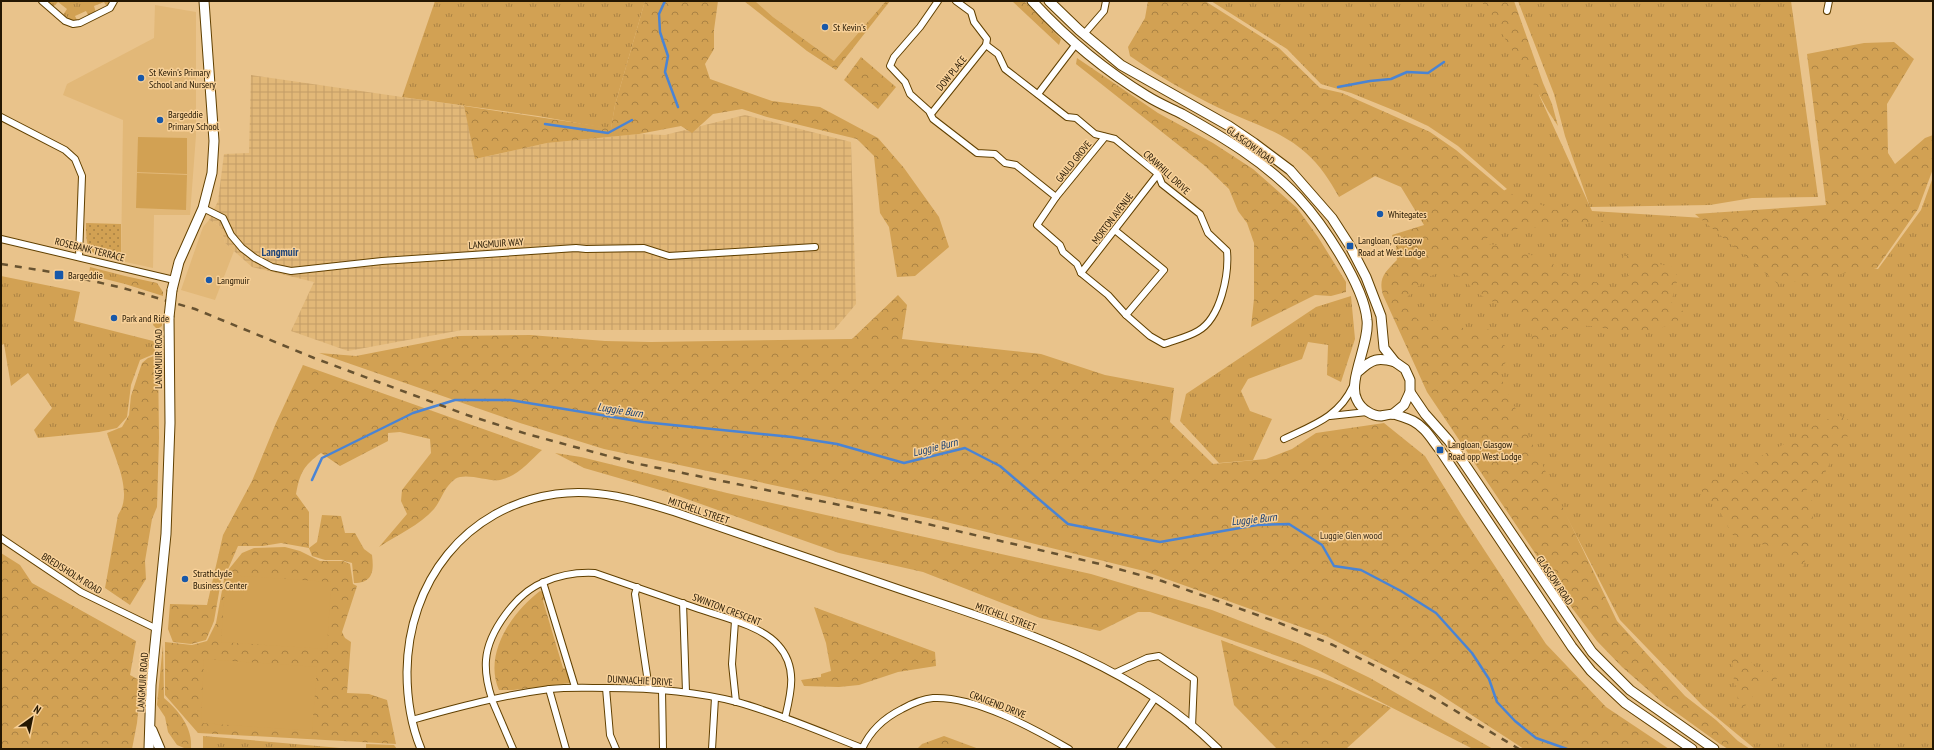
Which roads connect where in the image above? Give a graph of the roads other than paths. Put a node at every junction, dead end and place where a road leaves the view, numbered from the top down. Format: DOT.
graph roads {
  1 [pos="42,1"];
  2 [pos="114,1"];
  3 [pos="204,1"];
  4 [pos="938,1"];
  5 [pos="956,1"];
  6 [pos="1032,1"];
  7 [pos="1049,1"];
  8 [pos="1106,1"];
  9 [pos="1829,1"];
  10 [pos="1827,11"];
  11 [pos="1084,34"];
  12 [pos="1076,44"];
  13 [pos="986,45"];
  14 [pos="1038,94"];
  15 [pos="1188,103"];
  16 [pos="931,114"];
  17 [pos="1182,114"];
  18 [pos="1,117"];
  19 [pos="1105,137"];
  20 [pos="1158,174"];
  21 [pos="1056,197"];
  22 [pos="203,208"];
  23 [pos="1116,230"];
  24 [pos="1,240"];
  25 [pos="815,247"];
  26 [pos="80,257"];
  27 [pos="1081,273"];
  28 [pos="174,280"];
  29 [pos="1126,315"];
  30 [pos="1395,362"];
  31 [pos="1359,370"];
  32 [pos="1354,386"];
  33 [pos="1410,392"];
  34 [pos="1367,412"];
  35 [pos="1393,414"];
  36 [pos="1328,417"];
  37 [pos="1284,439"];
  38 [pos="1,538"];
  39 [pos="542,582"];
  40 [pos="636,587"];
  41 [pos="683,603"];
  42 [pos="736,621"];
  43 [pos="157,629"];
  44 [pos="1115,674"];
  45 [pos="575,687"];
  46 [pos="606,688"];
  47 [pos="649,689"];
  48 [pos="549,690"];
  49 [pos="662,690"];
  50 [pos="686,692"];
  51 [pos="715,698"];
  52 [pos="1155,698"];
  53 [pos="492,700"];
  54 [pos="736,702"];
  55 [pos="785,718"];
  56 [pos="412,720"];
  57 [pos="150,725"];
  58 [pos="1192,726"];
  59 [pos="862,748"];
  60 [pos="149,749"];
  61 [pos="160,749"];
  62 [pos="421,749"];
  63 [pos="513,749"];
  64 [pos="566,749"];
  65 [pos="616,749"];
  66 [pos="663,749"];
  67 [pos="712,749"];
  68 [pos="1069,749"];
  69 [pos="1121,749"];
  70 [pos="1218,749"];
  71 [pos="1692,749"];
  72 [pos="1714,749"];
  1 -- 2 [label="street"];
  3 -- 22 [label="main road, LANGMUIR ROAD"];
  4 -- 16 [label="street"];
  5 -- 13 [label="street"];
  6 -- 12 [label="main road, GLASGOW ROAD"];
  7 -- 11 [label="main road, GLASGOW ROAD"];
  8 -- 11 [label="street"];
  9 -- 10 [label="street"];
  11 -- 12 [label="main road"];
  11 -- 15 [label="main road, GLASGOW ROAD"];
  12 -- 14 [label="street"];
  12 -- 17 [label="main road, GLASGOW ROAD"];
  13 -- 14 [label="street, CRAWHILL DRIVE"];
  13 -- 16 [label="street, DOW PLACE"];
  14 -- 19 [label="street, CRAWHILL DRIVE"];
  15 -- 17 [label="main road"];
  15 -- 30 [label="main road, GLASGOW ROAD"];
  16 -- 21 [label="street"];
  17 -- 31 [label="main road, GLASGOW ROAD"];
  18 -- 26 [label="street"];
  19 -- 20 [label="street, CRAWHILL DRIVE"];
  19 -- 21 [label="street, GAULD GROVE"];
  20 -- 23 [label="street, MORTON AVENUE"];
  20 -- 29 [label="street, CRAWHILL DRIVE"];
  21 -- 27 [label="street, GAULD GROVE"];
  22 -- 25 [label="street, LANGMUIR WAY"];
  22 -- 28 [label="main road, LANGMUIR ROAD"];
  23 -- 27 [label="street, MORTON AVENUE"];
  23 -- 29 [label="street"];
  24 -- 26 [label="street, ROSEBANK TERRACE"];
  26 -- 28 [label="street, ROSEBANK TERRACE"];
  27 -- 29 [label="street"];
  28 -- 43 [label="main road, LANGMUIR ROAD, bridge"];
  30 -- 31 [label="main road"];
  30 -- 33 [label="main road, GLASGOW ROAD"];
  31 -- 32 [label="main road, GLASGOW ROAD"];
  32 -- 34 [label="main road"];
  32 -- 36 [label="street"];
  33 -- 35 [label="main road"];
  33 -- 72 [label="main road, GLASGOW ROAD"];
  34 -- 35 [label="main road"];
  34 -- 36 [label="street"];
  35 -- 71 [label="main road"];
  36 -- 37 [label="street"];
  38 -- 43 [label="street, BREDISHOLM ROAD"];
  39 -- 40 [label="street, SWINTON CRESCENT"];
  39 -- 45 [label="street"];
  39 -- 53 [label="street, SWINTON CRESCENT"];
  40 -- 41 [label="street, SWINTON CRESCENT"];
  40 -- 47 [label="street"];
  41 -- 42 [label="street, SWINTON CRESCENT"];
  41 -- 50 [label="street, SWINTON CRESCENT"];
  42 -- 54 [label="street"];
  42 -- 55 [label="street, SWINTON CRESCENT"];
  43 -- 57 [label="main road, LANGMUIR ROAD"];
  44 -- 52 [label="street, MITCHELL STREET"];
  44 -- 56 [label="street, MITCHELL STREET"];
  44 -- 58 [label="street"];
  45 -- 46 [label="street, DUNNACHIE DRIVE"];
  45 -- 48 [label="street, DUNNACHIE DRIVE"];
  46 -- 47 [label="street, DUNNACHIE DRIVE"];
  46 -- 65 [label="street"];
  47 -- 49 [label="street, DUNNACHIE DRIVE"];
  48 -- 53 [label="street, DUNNACHIE DRIVE"];
  48 -- 64 [label="street"];
  49 -- 50 [label="street, DUNNACHIE DRIVE"];
  49 -- 66 [label="street"];
  50 -- 51 [label="street, DUNNACHIE DRIVE"];
  51 -- 54 [label="street, DUNNACHIE DRIVE"];
  51 -- 67 [label="street"];
  52 -- 58 [label="street, MITCHELL STREET"];
  52 -- 69 [label="street"];
  53 -- 56 [label="street, DUNNACHIE DRIVE"];
  53 -- 63 [label="street, SWINTON CRESCENT"];
  54 -- 55 [label="street, DUNNACHIE DRIVE"];
  55 -- 59 [label="street, DUNNACHIE DRIVE"];
  56 -- 62 [label="street, MITCHELL STREET"];
  57 -- 60 [label="main road, LANGMUIR ROAD"];
  57 -- 61 [label="main road, LANGMUIR ROAD"];
  58 -- 70 [label="street, MITCHELL STREET"];
  59 -- 68 [label="street, CRAIGEND DRIVE"];
}
